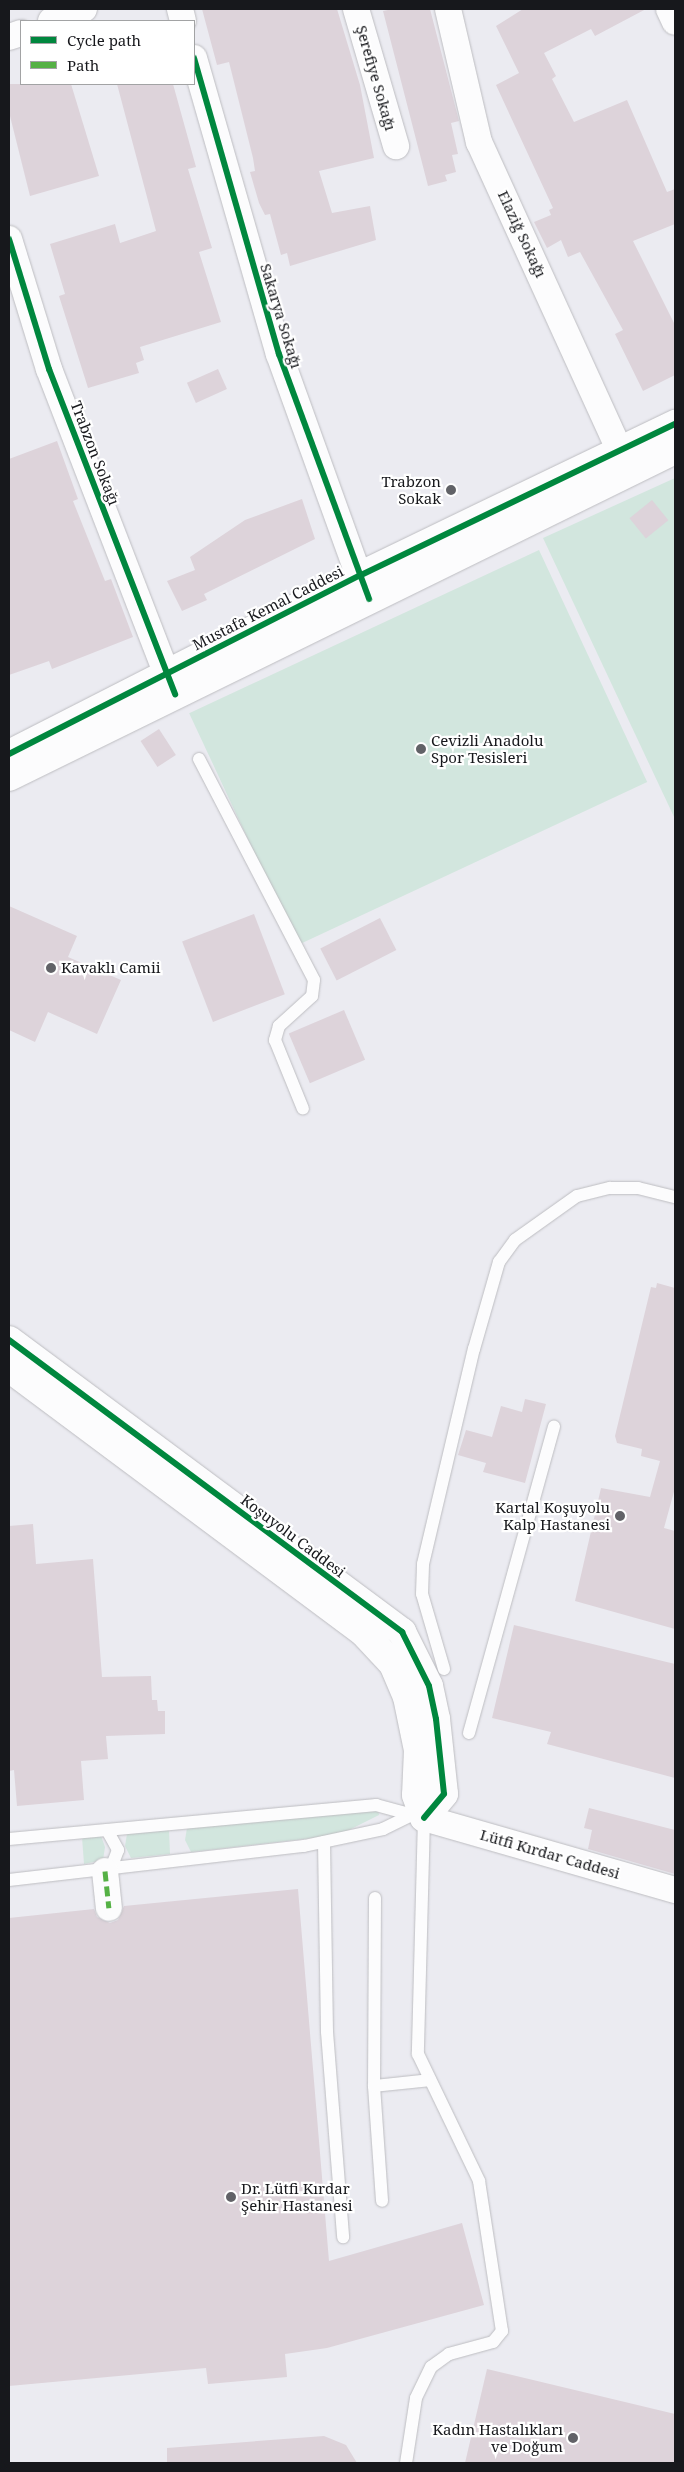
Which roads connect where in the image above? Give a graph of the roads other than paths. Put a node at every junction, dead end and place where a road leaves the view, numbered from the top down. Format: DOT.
graph roads {
  1 [pos="84,9"];
  2 [pos="356,9"];
  3 [pos="448,9"];
  4 [pos="54,20"];
  5 [pos="195,61"];
  6 [pos="396,146"];
  7 [pos="9,239"];
  8 [pos="675,424"];
  9 [pos="675,450"];
  10 [pos="620,451"];
  11 [pos="364,588"];
  12 [pos="171,683"];
  13 [pos="9,754"];
  14 [pos="199,759"];
  15 [pos="9,777"];
  16 [pos="303,1109"];
  17 [pos="675,1197"];
  18 [pos="9,1340"];
  19 [pos="9,1368"];
  20 [pos="554,1428"];
  21 [pos="444,1669"];
  22 [pos="469,1733"];
  23 [pos="417,1817"];
  24 [pos="106,1830"];
  25 [pos="9,1839"];
  26 [pos="324,1842"];
  27 [pos="108,1871"];
  28 [pos="9,1880"];
  29 [pos="675,1890"];
  30 [pos="375,1898"];
  31 [pos="109,1908"];
  32 [pos="430,2080"];
  33 [pos="374,2086"];
  34 [pos="382,2201"];
  35 [pos="343,2237"];
  36 [pos="406,2463"];
  1 -- 4 [label="street"];
  2 -- 6 [label="street, Şerefiye Sokağı"];
  3 -- 10 [label="street, Elaziğ Sokağı"];
  5 -- 11 [label="street, Sakarya Sokağı"];
  7 -- 12 [label="street, Trabzon Sokağı"];
  8 -- 10 [label="street, Mustafa Kemal Caddesi"];
  9 -- 11 [label="street, Mustafa Kemal Caddesi"];
  10 -- 11 [label="street, Mustafa Kemal Caddesi"];
  11 -- 12 [label="street, Mustafa Kemal Caddesi"];
  12 -- 13 [label="street, Mustafa Kemal Caddesi"];
  12 -- 15 [label="street, Mustafa Kemal Caddesi"];
  14 -- 16 [label="lane"];
  17 -- 21 [label="lane"];
  18 -- 23 [label="street, Koşuyolu Caddesi"];
  19 -- 23 [label="street"];
  20 -- 22 [label="lane"];
  23 -- 24 [label="lane"];
  23 -- 26 [label="lane"];
  23 -- 29 [label="street, Lütfi Kırdar Caddesi"];
  23 -- 32 [label="lane"];
  24 -- 25 [label="lane"];
  24 -- 27 [label="lane"];
  26 -- 27 [label="lane"];
  26 -- 35 [label="lane"];
  27 -- 28 [label="lane"];
  27 -- 31 [label="street"];
  30 -- 33 [label="lane"];
  32 -- 33 [label="lane"];
  32 -- 36 [label="lane"];
  33 -- 34 [label="lane"];
}
